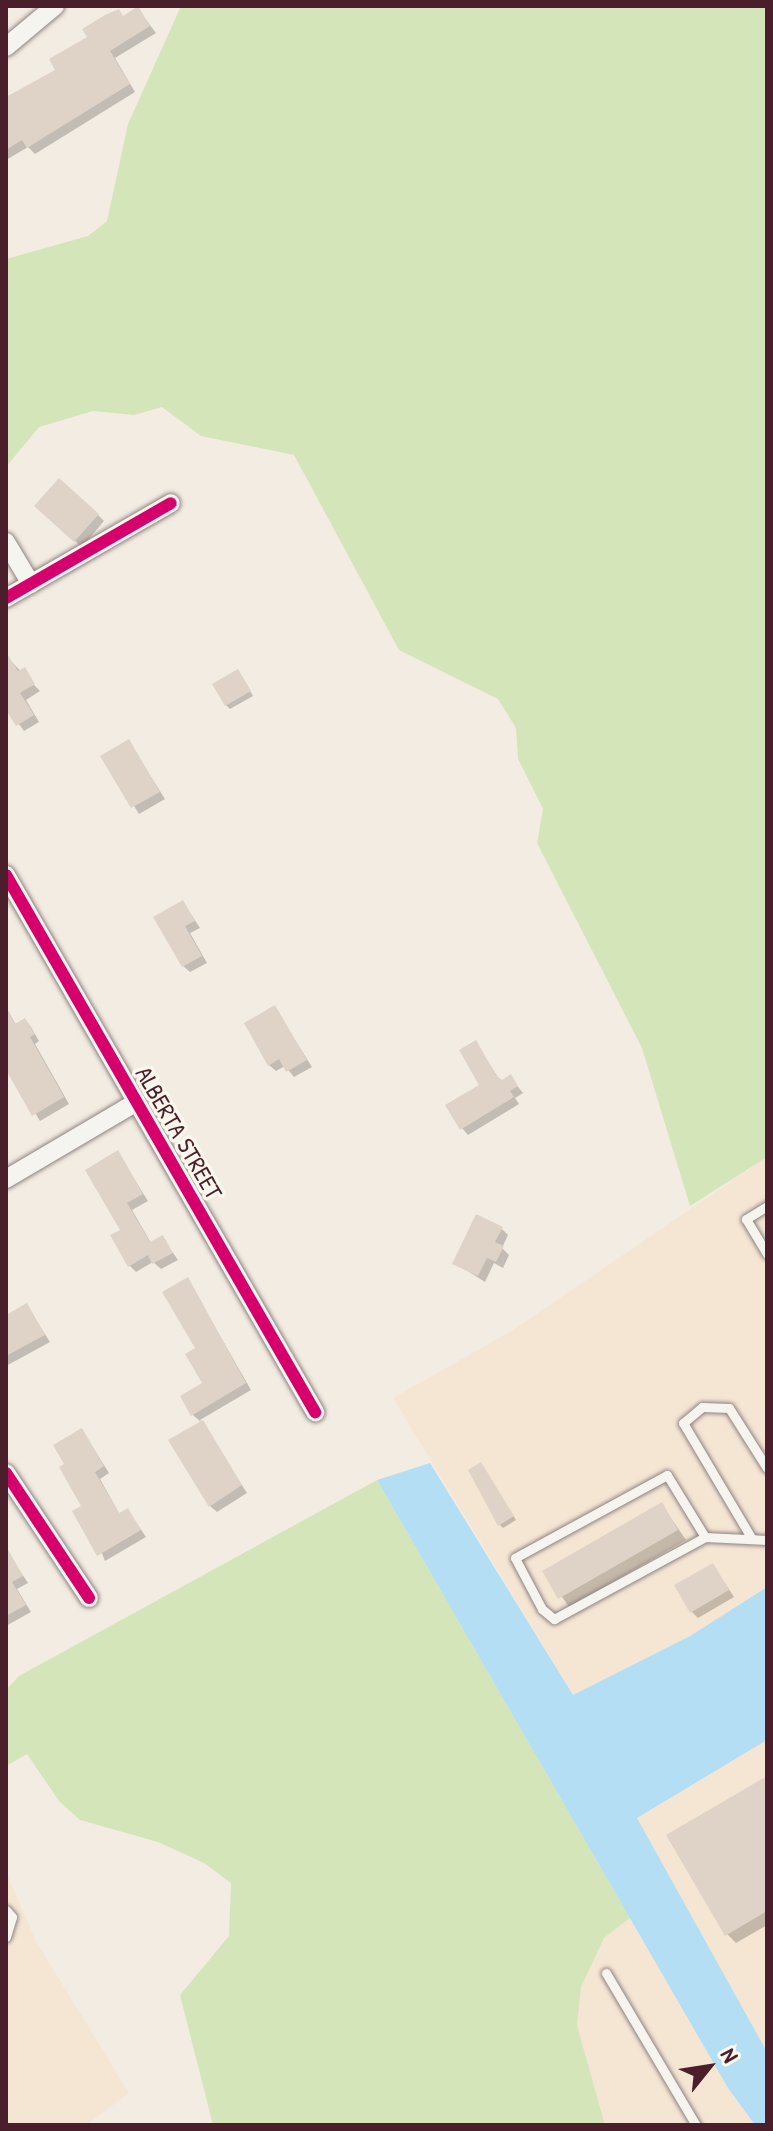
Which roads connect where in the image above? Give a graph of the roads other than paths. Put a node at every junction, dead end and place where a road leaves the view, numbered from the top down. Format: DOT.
graph roads {
  1 [pos="55,6"];
  2 [pos="6,47"];
  3 [pos="171,503"];
  4 [pos="6,542"];
  5 [pos="31,584"];
  6 [pos="6,598"];
  7 [pos="6,875"];
  8 [pos="135,1103"];
  9 [pos="6,1179"];
  10 [pos="767,1206"];
  11 [pos="767,1254"];
  12 [pos="315,1412"];
  13 [pos="767,1468"];
  14 [pos="6,1473"];
  15 [pos="705,1537"];
  16 [pos="752,1539"];
  17 [pos="767,1540"];
  18 [pos="89,1598"];
  19 [pos="6,1910"];
  20 [pos="6,1937"];
  21 [pos="606,1973"];
  22 [pos="696,2125"];
  1 -- 2 [label="street"];
  3 -- 5 [label="street"];
  4 -- 5 [label="street"];
  5 -- 6 [label="street"];
  7 -- 8 [label="street, ALBERTA STREET"];
  8 -- 9 [label="street"];
  8 -- 12 [label="street, ALBERTA STREET"];
  10 -- 11 [label="lane"];
  13 -- 16 [label="lane"];
  14 -- 18 [label="street"];
  15 -- 15 [label="lane"];
  15 -- 16 [label="lane"];
  16 -- 17 [label="lane"];
  19 -- 20 [label="lane"];
  21 -- 22 [label="lane"];
}
